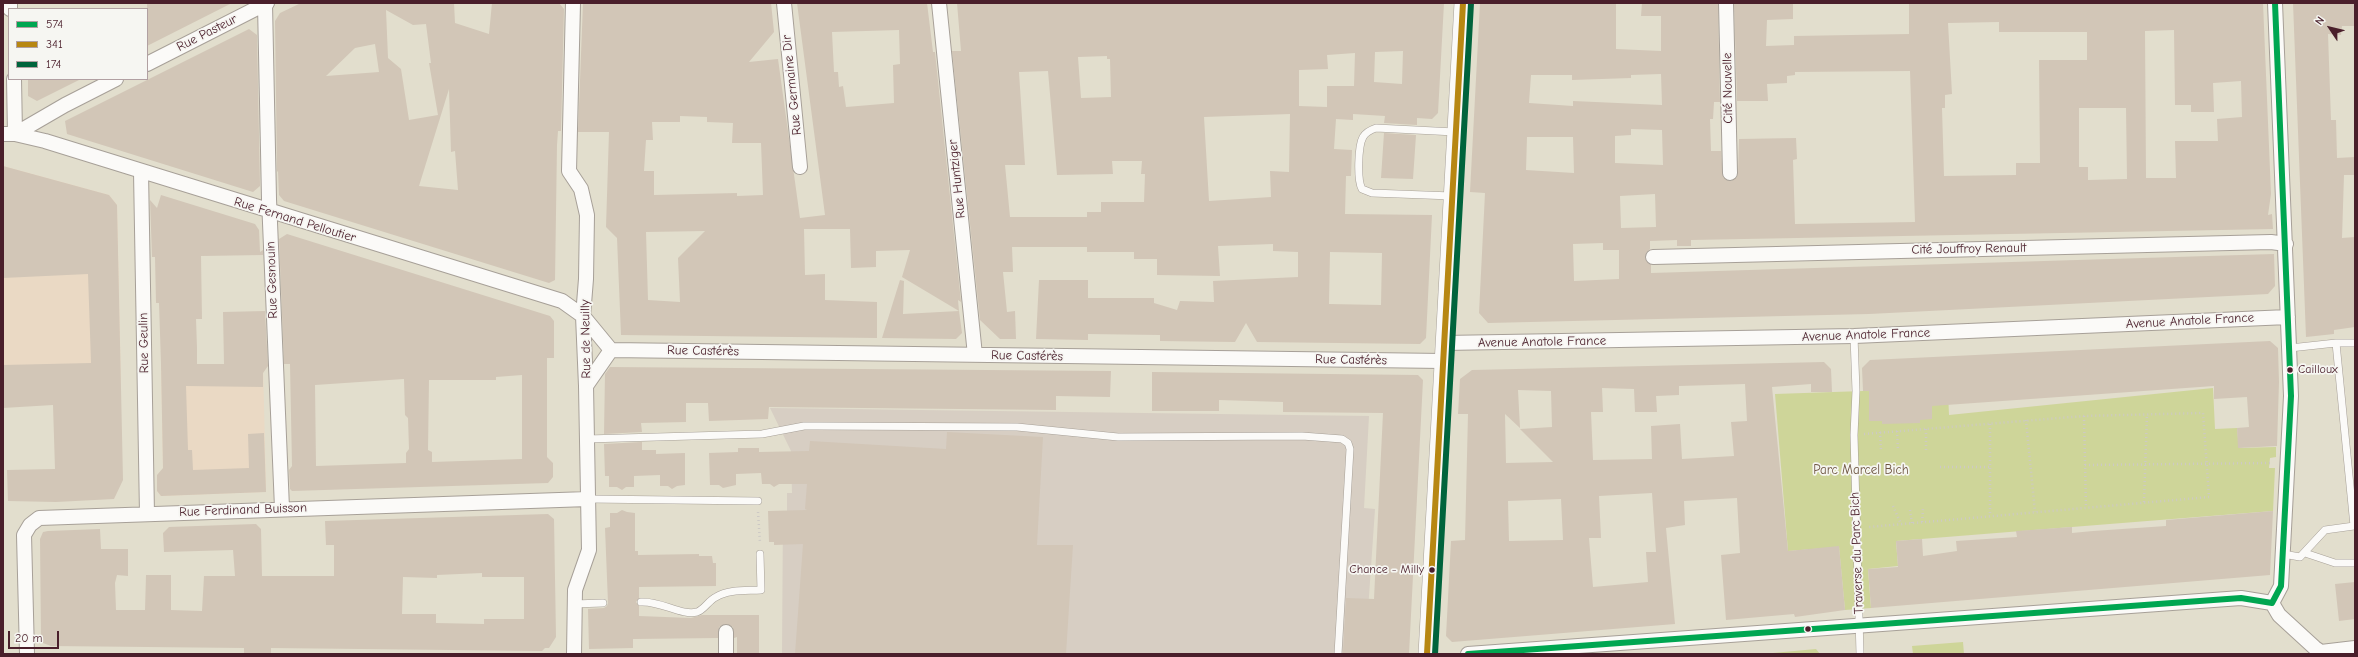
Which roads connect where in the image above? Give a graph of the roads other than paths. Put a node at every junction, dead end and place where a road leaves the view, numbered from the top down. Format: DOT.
graph roads {
  1 [pos="573,3"];
  2 [pos="784,3"];
  3 [pos="940,3"];
  4 [pos="1463,3"];
  5 [pos="1726,3"];
  6 [pos="2275,3"];
  7 [pos="266,4"];
  8 [pos="148,63"];
  9 [pos="14,80"];
  10 [pos="114,80"];
  11 [pos="43,118"];
  12 [pos="1455,132"];
  13 [pos="9,134"];
  14 [pos="45,141"];
  15 [pos="800,167"];
  16 [pos="141,172"];
  17 [pos="1730,173"];
  18 [pos="1452,196"];
  19 [pos="269,212"];
  20 [pos="2286,244"];
  21 [pos="1653,257"];
  22 [pos="582,316"];
  23 [pos="2288,317"];
  24 [pos="1854,336"];
  25 [pos="1444,343"];
  26 [pos="2336,343"];
  27 [pos="2355,343"];
  28 [pos="2290,348"];
  29 [pos="611,350"];
  30 [pos="974,355"];
  31 [pos="1443,361"];
  32 [pos="586,386"];
  33 [pos="587,439"];
  34 [pos="588,499"];
  35 [pos="758,501"];
  36 [pos="282,508"];
  37 [pos="147,514"];
  38 [pos="2305,553"];
  39 [pos="760,554"];
  40 [pos="2283,554"];
  41 [pos="2355,563"];
  42 [pos="640,602"];
  43 [pos="603,603"];
  44 [pos="2272,603"];
  45 [pos="574,604"];
  46 [pos="1859,626"];
  47 [pos="726,632"];
  48 [pos="2355,648"];
  49 [pos="27,654"];
  50 [pos="574,654"];
  51 [pos="726,654"];
  52 [pos="1338,654"];
  53 [pos="1427,654"];
  54 [pos="1468,654"];
  55 [pos="1860,654"];
  1 -- 22 [label="street, Rue de Neuilly"];
  2 -- 15 [label="street, Rue Germaine Dir"];
  3 -- 30 [label="street, Rue Huntziger"];
  4 -- 12 [label="street"];
  5 -- 17 [label="street, Cité Nouvelle"];
  6 -- 20 [label="street"];
  7 -- 8 [label="street, Rue Pasteur"];
  7 -- 19 [label="street, Rue Gesnouin"];
  9 -- 13 [label="street"];
  10 -- 11 [label="street"];
  11 -- 13 [label="street"];
  11 -- 14 [label="street"];
  12 -- 18 [label="street"];
  12 -- 18 [label="lane"];
  13 -- 14 [label="street, Rue Fernand Pelloutier"];
  14 -- 16 [label="street, Rue Fernand Pelloutier"];
  16 -- 19 [label="street, Rue Fernand Pelloutier"];
  16 -- 37 [label="street, Rue Geulin"];
  18 -- 25 [label="street"];
  19 -- 22 [label="street, Rue Fernand Pelloutier"];
  19 -- 36 [label="street, Rue Gesnouin"];
  20 -- 21 [label="street, Cité Jouffroy Renault"];
  20 -- 23 [label="street"];
  22 -- 29 [label="street"];
  22 -- 32 [label="street, Rue de Neuilly"];
  23 -- 24 [label="street, Avenue Anatole France"];
  23 -- 28 [label="street"];
  24 -- 25 [label="street, Avenue Anatole France"];
  24 -- 46 [label="lane, Traverse du Parc Bich"];
  25 -- 31 [label="street"];
  26 -- 27 [label="lane"];
  26 -- 28 [label="lane"];
  26 -- 38 [label="lane"];
  28 -- 40 [label="street"];
  29 -- 30 [label="street, Rue Castérès"];
  29 -- 32 [label="street"];
  30 -- 31 [label="street, Rue Castérès"];
  31 -- 53 [label="street"];
  32 -- 33 [label="street, Rue de Neuilly"];
  33 -- 34 [label="street, Rue de Neuilly"];
  33 -- 52 [label="lane"];
  34 -- 35 [label="lane"];
  34 -- 36 [label="street, Rue Ferdinand Buisson"];
  34 -- 45 [label="street, Rue de Neuilly"];
  36 -- 37 [label="street, Rue Ferdinand Buisson"];
  37 -- 49 [label="street, Rue Ferdinand Buisson"];
  38 -- 40 [label="lane"];
  38 -- 41 [label="lane"];
  39 -- 42 [label="lane"];
  40 -- 44 [label="street"];
  43 -- 45 [label="lane"];
  44 -- 46 [label="street"];
  44 -- 48 [label="street"];
  45 -- 50 [label="street, Rue de Neuilly"];
  46 -- 54 [label="street"];
  46 -- 55 [label="lane, Traverse du Parc Bich"];
  47 -- 51 [label="street"];
}
